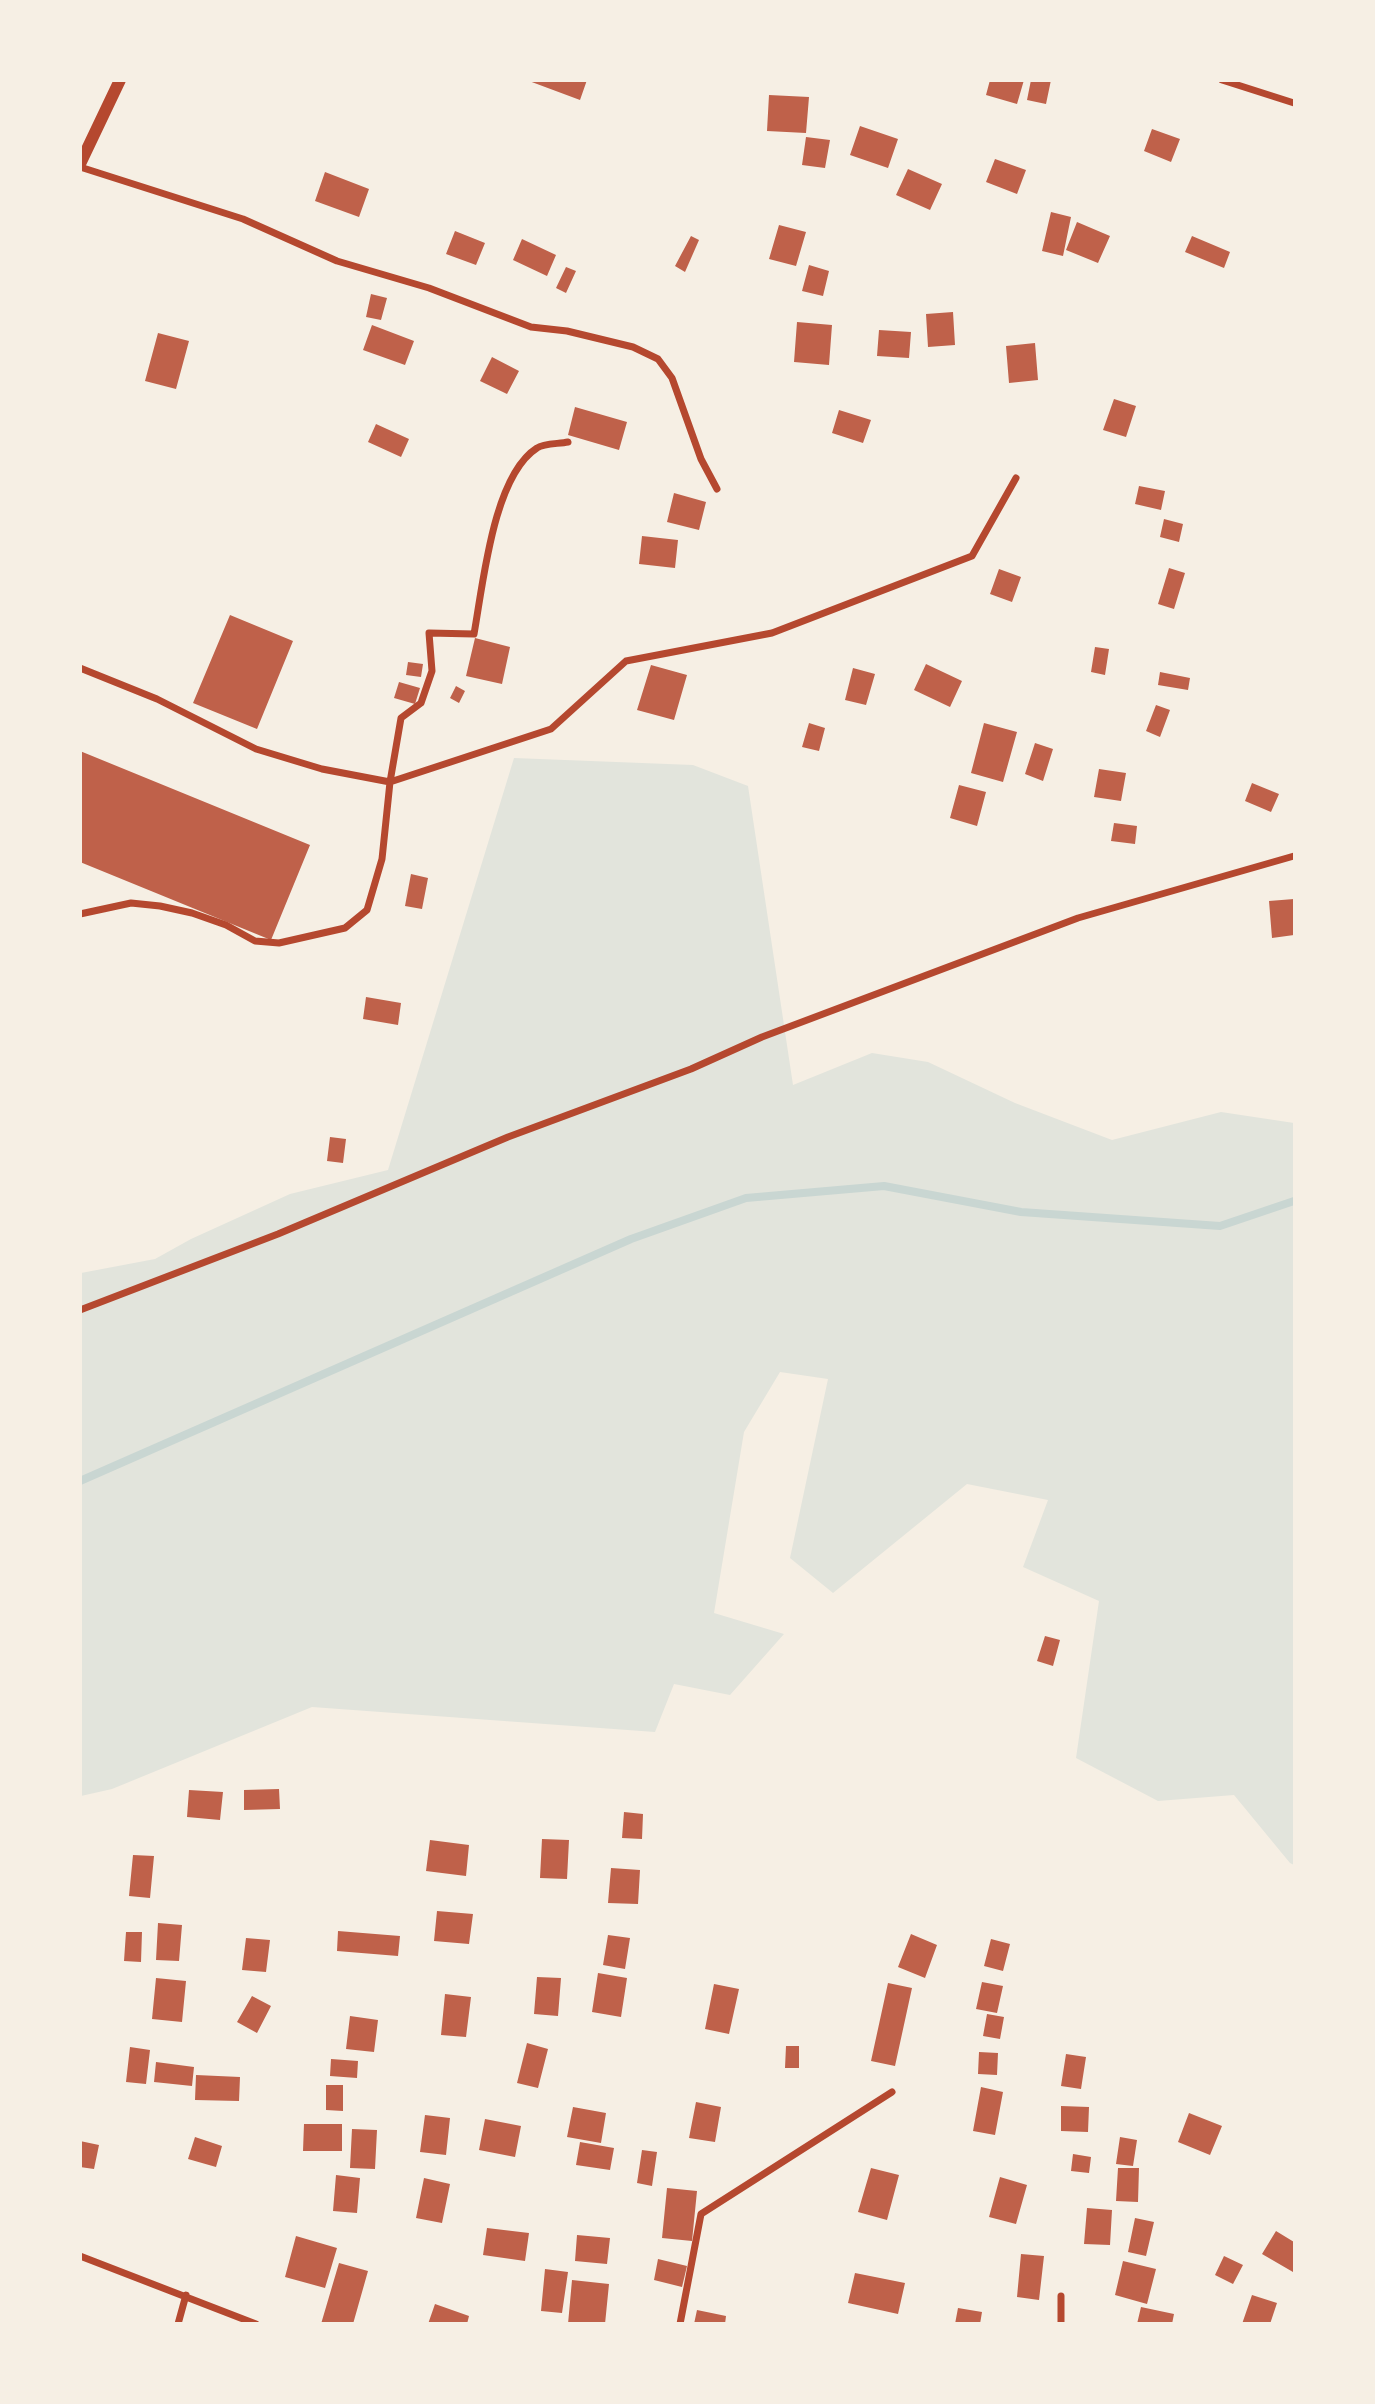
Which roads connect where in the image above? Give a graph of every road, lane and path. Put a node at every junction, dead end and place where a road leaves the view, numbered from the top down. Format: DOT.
graph roads {
  1 [pos="120,80"];
  2 [pos="1222,80"];
  3 [pos="1294,103"];
  4 [pos="80,166"];
  5 [pos="568,442"];
  6 [pos="1016,478"];
  7 [pos="717,489"];
  8 [pos="80,668"];
  9 [pos="390,782"];
  10 [pos="1294,856"];
  11 [pos="80,914"];
  12 [pos="80,1310"];
  13 [pos="892,2092"];
  14 [pos="80,2256"];
  15 [pos="186,2295"];
  16 [pos="1061,2297"];
  17 [pos="178,2323"];
  18 [pos="256,2323"];
  19 [pos="680,2323"];
  20 [pos="1061,2323"];
  1 -- 4 [label="street"];
  2 -- 3 [label="street"];
  4 -- 7 [label="street"];
  5 -- 9 [label="street"];
  6 -- 9 [label="street"];
  8 -- 9 [label="street"];
  9 -- 11 [label="street"];
  10 -- 12 [label="street"];
  13 -- 19 [label="street"];
  14 -- 15 [label="street"];
  15 -- 17 [label="street"];
  15 -- 18 [label="street"];
  16 -- 20 [label="street"];
}
